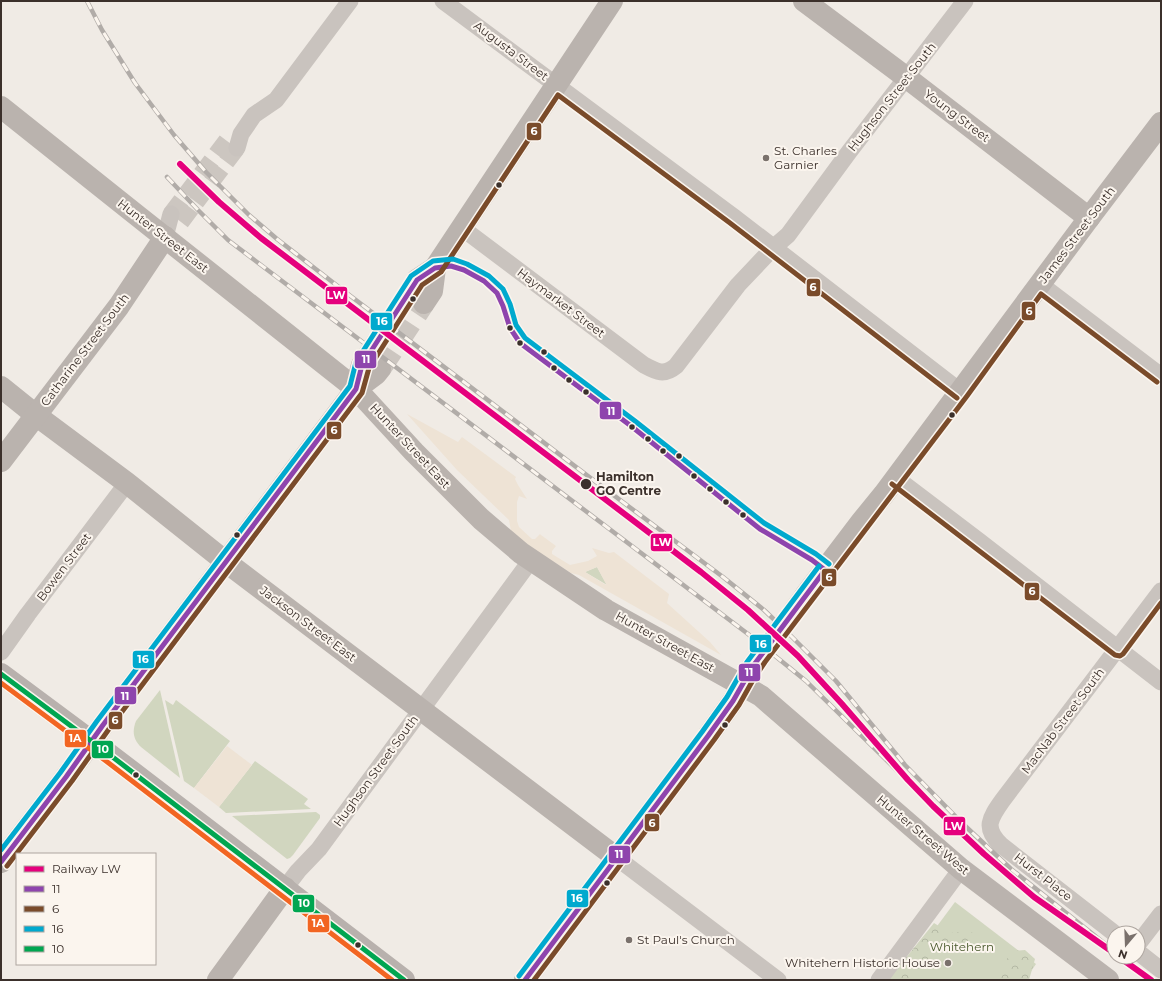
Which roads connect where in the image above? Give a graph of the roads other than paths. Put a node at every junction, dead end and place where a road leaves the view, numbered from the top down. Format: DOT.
graph roads {
  1 [pos="350,1"];
  2 [pos="443,1"];
  3 [pos="612,1"];
  4 [pos="804,1"];
  5 [pos="965,1"];
  6 [pos="907,78"];
  7 [pos="556,85"];
  8 [pos="1,107"];
  9 [pos="1161,123"];
  10 [pos="235,141"];
  11 [pos="176,218"];
  12 [pos="1089,218"];
  13 [pos="462,228"];
  14 [pos="165,237"];
  15 [pos="773,248"];
  16 [pos="1040,284"];
  17 [pos="417,297"];
  18 [pos="373,364"];
  19 [pos="663,373"];
  20 [pos="1161,376"];
  21 [pos="1,387"];
  22 [pos="356,389"];
  23 [pos="961,392"];
  24 [pos="36,416"];
  25 [pos="1,461"];
  26 [pos="896,478"];
  27 [pos="127,483"];
  28 [pos="531,560"];
  29 [pos="226,562"];
  30 [pos="1161,591"];
  31 [pos="805,596"];
  32 [pos="1118,648"];
  33 [pos="1,652"];
  34 [pos="753,666"];
  35 [pos="1,674"];
  36 [pos="1161,682"];
  37 [pos="741,685"];
  38 [pos="421,710"];
  39 [pos="92,742"];
  40 [pos="994,812"];
  41 [pos="617,858"];
  42 [pos="1,862"];
  43 [pos="961,869"];
  44 [pos="285,888"];
  45 [pos="1161,914"];
  46 [pos="1106,927"];
  47 [pos="1146,934"];
  48 [pos="1146,958"];
  49 [pos="1161,970"];
  50 [pos="218,980"];
  51 [pos="404,980"];
  52 [pos="525,980"];
  53 [pos="778,980"];
  54 [pos="879,980"];
  55 [pos="1108,980"];
  1 -- 10 [label="street"];
  2 -- 7 [label="street, Augusta Street"];
  3 -- 7 [label="street"];
  4 -- 6 [label="street, Young Street"];
  5 -- 6 [label="street, Hughson Street South"];
  6 -- 12 [label="street, Young Street"];
  6 -- 15 [label="street, Hughson Street South"];
  7 -- 13 [label="street"];
  7 -- 15 [label="street, Augusta Street"];
  8 -- 14 [label="street, Hunter Street East"];
  9 -- 12 [label="street, James Street South"];
  11 -- 14 [label="street, Catharine Street South"];
  12 -- 16 [label="street, James Street South"];
  13 -- 17 [label="street"];
  13 -- 19 [label="street, Haymarket Street"];
  14 -- 22 [label="street, Hunter Street East"];
  14 -- 24 [label="street, Catharine Street South"];
  15 -- 19 [label="street, Hughson Street South"];
  15 -- 23 [label="street, Augusta Street"];
  16 -- 20 [label="street"];
  16 -- 23 [label="street, James Street South"];
  18 -- 22 [label="street"];
  21 -- 24 [label="street, Jackson Street East"];
  22 -- 28 [label="street, Hunter Street East"];
  22 -- 29 [label="street"];
  23 -- 26 [label="street, James Street South"];
  24 -- 25 [label="street, Catharine Street South"];
  24 -- 27 [label="street, Jackson Street East"];
  26 -- 31 [label="street, James Street South"];
  26 -- 32 [label="street"];
  27 -- 29 [label="street, Jackson Street East"];
  27 -- 33 [label="street, Bowen Street"];
  28 -- 37 [label="street, Hunter Street East"];
  28 -- 38 [label="street, Hughson Street South"];
  29 -- 38 [label="street, Jackson Street East"];
  29 -- 39 [label="street"];
  30 -- 32 [label="street, MacNab Street South"];
  32 -- 36 [label="street"];
  32 -- 40 [label="street, MacNab Street South"];
  34 -- 37 [label="street"];
  35 -- 39 [label="main road"];
  37 -- 41 [label="street"];
  37 -- 43 [label="street, Hunter Street West"];
  38 -- 41 [label="street, Jackson Street East"];
  38 -- 44 [label="street, Hughson Street South"];
  39 -- 42 [label="street"];
  39 -- 44 [label="main road"];
  40 -- 46 [label="street, Hurst Place"];
  41 -- 52 [label="street"];
  41 -- 53 [label="street"];
  43 -- 54 [label="street"];
  43 -- 55 [label="street, Hunter Street West"];
  44 -- 50 [label="street, Hughson Street South"];
  44 -- 51 [label="main road"];
  45 -- 47 [label="street"];
  48 -- 49 [label="street"];
}
